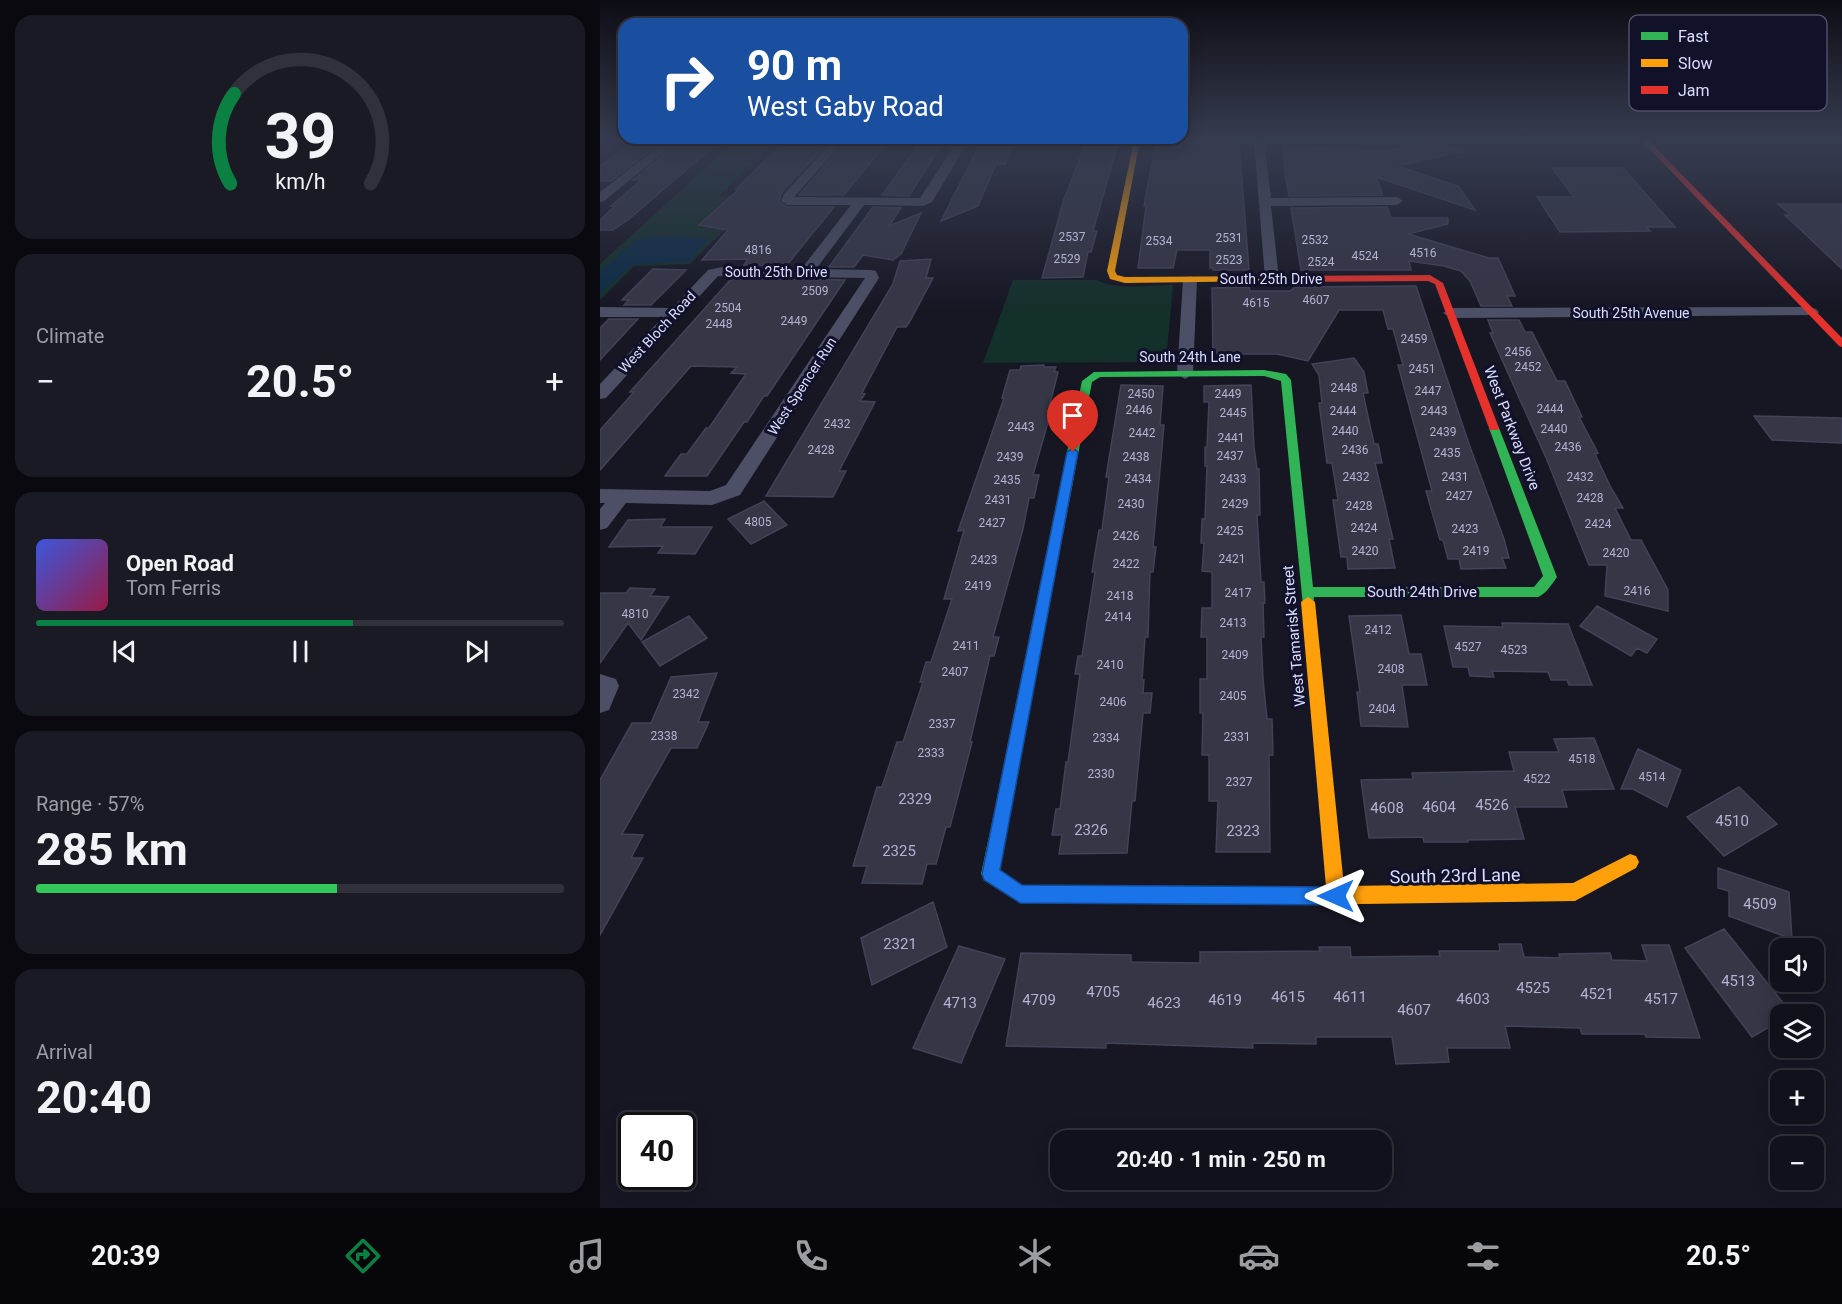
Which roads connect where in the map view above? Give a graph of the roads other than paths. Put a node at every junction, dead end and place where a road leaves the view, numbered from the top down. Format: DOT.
graph roads {
  1 [pos="789,196"];
  2 [pos="930,196"];
  3 [pos="1126,196"];
  4 [pos="1264,196"];
  5 [pos="1699,196"];
  6 [pos="1397,201"];
  7 [pos="1265,202"];
  8 [pos="859,203"];
  9 [pos="716,272"];
  10 [pos="807,272"];
  11 [pos="872,274"];
  12 [pos="1430,278"];
  13 [pos="1272,279"];
  14 [pos="1190,280"];
  15 [pos="600,312"];
  16 [pos="1811,312"];
  17 [pos="675,313"];
  18 [pos="1451,313"];
  19 [pos="1842,344"];
  20 [pos="1185,374"];
  21 [pos="1282,376"];
  22 [pos="600,394"];
  23 [pos="600,496"];
  24 [pos="621,496"];
  25 [pos="600,523"];
  26 [pos="1307,592"];
  27 [pos="1538,592"];
  28 [pos="1630,862"];
  29 [pos="990,874"];
  30 [pos="1336,896"];
  1 -- 8 [label="street"];
  2 -- 8 [label="street"];
  3 -- 14 [label="street, South 25th Drive"];
  4 -- 7 [label="street"];
  5 -- 16 [label="street"];
  6 -- 7 [label="street"];
  7 -- 13 [label="street"];
  8 -- 10 [label="street"];
  9 -- 10 [label="street, South 25th Drive"];
  9 -- 17 [label="street, West Bloch Road"];
  10 -- 11 [label="street, South 25th Drive"];
  11 -- 24 [label="street, West Spencer Run"];
  12 -- 13 [label="street, South 25th Drive"];
  12 -- 18 [label="street, West Parkway Drive"];
  13 -- 14 [label="street, South 25th Drive"];
  14 -- 20 [label="street"];
  15 -- 17 [label="street"];
  16 -- 18 [label="street, South 25th Avenue"];
  16 -- 19 [label="street"];
  17 -- 22 [label="street, West Bloch Road"];
  18 -- 27 [label="street, West Parkway Drive"];
  20 -- 21 [label="street, South 24th Lane"];
  20 -- 29 [label="street, South 24th Lane"];
  21 -- 26 [label="street, West Tamarisk Street"];
  23 -- 24 [label="street"];
  24 -- 25 [label="street"];
  26 -- 27 [label="street, South 24th Drive"];
  26 -- 30 [label="street, West Tamarisk Street"];
  28 -- 30 [label="street, South 23rd Lane"];
  29 -- 30 [label="street, South 23rd Lane"];
}
